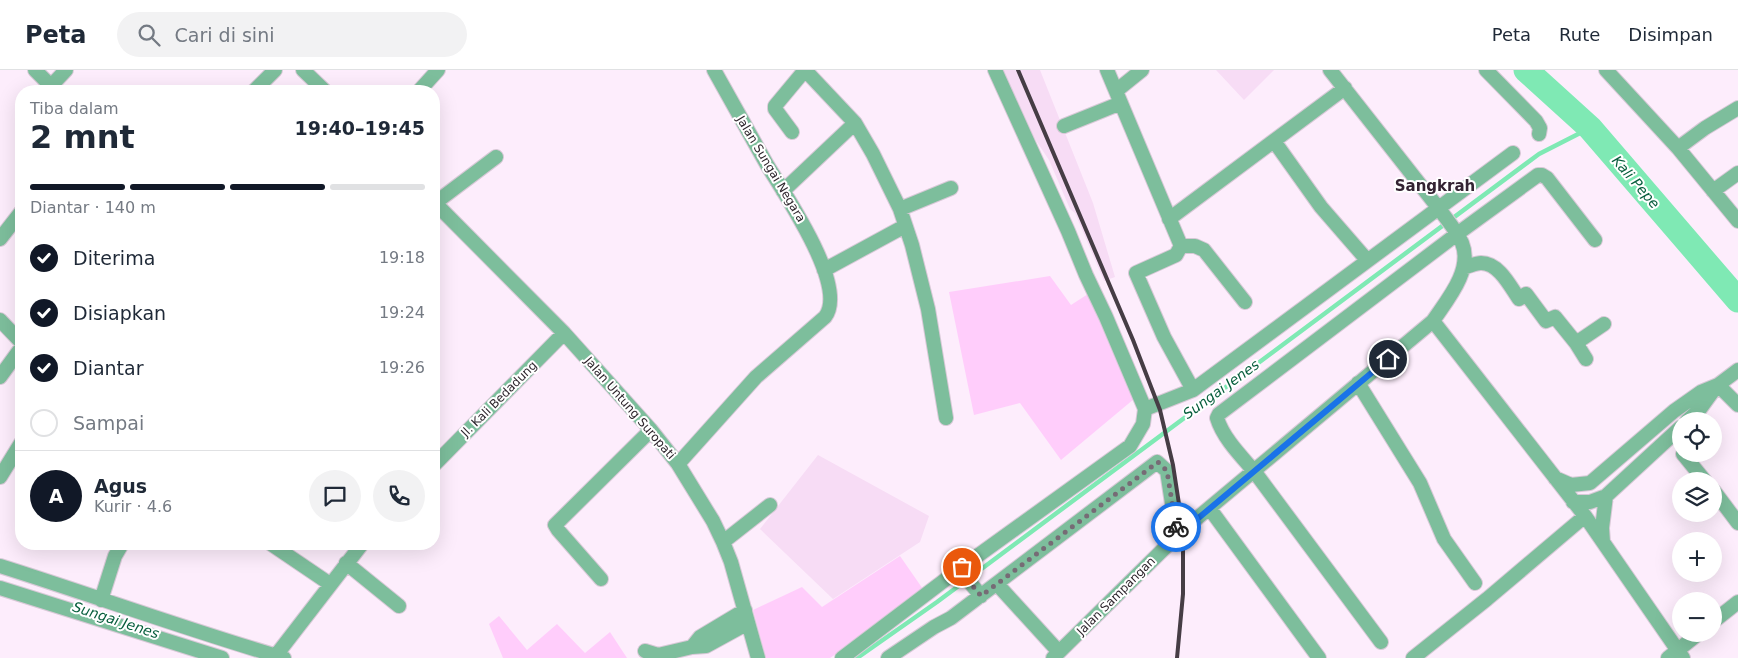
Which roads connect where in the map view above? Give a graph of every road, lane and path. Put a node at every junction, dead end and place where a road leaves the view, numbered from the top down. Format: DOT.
graph roads {
  1 [pos="35,70"];
  2 [pos="66,70"];
  3 [pos="275,70"];
  4 [pos="303,70"];
  5 [pos="438,70"];
  6 [pos="714,70"];
  7 [pos="995,70"];
  8 [pos="1107,70"];
  9 [pos="1142,70"];
  10 [pos="1330,70"];
  11 [pos="1486,70"];
  12 [pos="1612,72"];
  13 [pos="49,85"];
  14 [pos="56,85"];
  15 [pos="260,85"];
  16 [pos="319,85"];
  17 [pos="425,85"];
  18 [pos="1345,88"];
  19 [pos="1118,97"];
  20 [pos="1738,108"];
  21 [pos="855,123"];
  22 [pos="1064,126"];
  23 [pos="792,132"];
  24 [pos="1539,134"];
  25 [pos="1274,141"];
  26 [pos="1678,148"];
  27 [pos="1513,153"];
  28 [pos="496,157"];
  29 [pos="1738,173"];
  30 [pos="951,188"];
  31 [pos="783,191"];
  32 [pos="1713,191"];
  33 [pos="440,198"];
  34 [pos="440,208"];
  35 [pos="900,209"];
  36 [pos="1439,209"];
  37 [pos="1169,219"];
  38 [pos="15,220"];
  39 [pos="1738,221"];
  40 [pos="905,226"];
  41 [pos="1455,231"];
  42 [pos="0,239"];
  43 [pos="1595,240"];
  44 [pos="1181,246"];
  45 [pos="1367,260"];
  46 [pos="1465,267"];
  47 [pos="824,270"];
  48 [pos="1245,302"];
  49 [pos="0,320"];
  50 [pos="1433,321"];
  51 [pos="1604,324"];
  52 [pos="564,333"];
  53 [pos="15,336"];
  54 [pos="1576,343"];
  55 [pos="15,356"];
  56 [pos="1586,359"];
  57 [pos="1738,370"];
  58 [pos="0,377"];
  59 [pos="1358,384"];
  60 [pos="1718,385"];
  61 [pos="1194,390"];
  62 [pos="1738,405"];
  63 [pos="1145,409"];
  64 [pos="1697,412"];
  65 [pos="946,418"];
  66 [pos="651,430"];
  67 [pos="1670,437"];
  68 [pos="1672,440"];
  69 [pos="15,453"];
  70 [pos="440,458"];
  71 [pos="1690,462"];
  72 [pos="678,464"];
  73 [pos="1254,471"];
  74 [pos="1698,472"];
  75 [pos="0,477"];
  76 [pos="1554,477"];
  77 [pos="1606,496"];
  78 [pos="1573,502"];
  79 [pos="1722,502"];
  80 [pos="770,506"];
  81 [pos="1210,509"];
  82 [pos="1585,516"];
  83 [pos="1738,522"];
  84 [pos="1177,536"];
  85 [pos="723,542"];
  86 [pos="1604,543"];
  87 [pos="118,550"];
  88 [pos="280,550"];
  89 [pos="357,550"];
  90 [pos="346,563"];
  91 [pos="0,566"];
  92 [pos="961,571"];
  93 [pos="600,579"];
  94 [pos="1475,582"];
  95 [pos="330,584"];
  96 [pos="997,584"];
  97 [pos="0,588"];
  98 [pos="977,591"];
  99 [pos="101,600"];
  100 [pos="1738,602"];
  101 [pos="399,606"];
  102 [pos="1722,615"];
  103 [pos="747,616"];
  104 [pos="1381,642"];
  105 [pos="1690,642"];
  106 [pos="646,651"];
  107 [pos="1056,655"];
  108 [pos="1676,655"];
  109 [pos="277,657"];
  110 [pos="222,658"];
  111 [pos="758,658"];
  112 [pos="842,658"];
  113 [pos="888,658"];
  114 [pos="1319,658"];
  115 [pos="1413,658"];
  1 -- 13 [label="street"];
  2 -- 14 [label="street"];
  3 -- 15 [label="street"];
  4 -- 16 [label="street"];
  5 -- 17 [label="street"];
  6 -- 31 [label="street, Jalan Sungai Negara"];
  7 -- 63 [label="street"];
  8 -- 19 [label="street"];
  9 -- 19 [label="street"];
  10 -- 18 [label="street"];
  11 -- 24 [label="street"];
  12 -- 26 [label="street"];
  18 -- 25 [label="street"];
  18 -- 36 [label="street"];
  19 -- 22 [label="street"];
  19 -- 37 [label="street"];
  20 -- 26 [label="street"];
  21 -- 23 [label="street"];
  21 -- 31 [label="street"];
  21 -- 35 [label="street"];
  25 -- 37 [label="street"];
  25 -- 45 [label="street"];
  26 -- 32 [label="street"];
  27 -- 36 [label="street"];
  28 -- 33 [label="street"];
  29 -- 32 [label="street"];
  30 -- 35 [label="street"];
  31 -- 47 [label="street, Jalan Sungai Negara"];
  32 -- 39 [label="street"];
  34 -- 52 [label="street, Jalan Untung Suropati"];
  35 -- 40 [label="street"];
  36 -- 41 [label="street"];
  36 -- 45 [label="street"];
  37 -- 44 [label="street"];
  38 -- 42 [label="street"];
  40 -- 47 [label="street"];
  40 -- 65 [label="street"];
  41 -- 43 [label="street"];
  41 -- 46 [label="street"];
  41 -- 73 [label="street"];
  44 -- 48 [label="street"];
  44 -- 61 [label="street"];
  45 -- 61 [label="street"];
  46 -- 50 [label="street, Jalan Sampangan"];
  46 -- 54 [label="street"];
  47 -- 72 [label="street, Jalan Sungai Negara"];
  49 -- 53 [label="street"];
  50 -- 59 [label="street, Jalan Sampangan"];
  50 -- 76 [label="street"];
  51 -- 54 [label="street"];
  52 -- 66 [label="street, Jalan Untung Suropati"];
  52 -- 70 [label="street, Jl. Kali Bedadung"];
  54 -- 56 [label="street"];
  55 -- 58 [label="street"];
  57 -- 60 [label="street"];
  59 -- 73 [label="street, Jalan Sampangan"];
  59 -- 94 [label="street"];
  60 -- 62 [label="street"];
  60 -- 64 [label="street"];
  60 -- 76 [label="street"];
  61 -- 63 [label="street"];
  63 -- 92 [label="street"];
  66 -- 72 [label="street, Jalan Untung Suropati"];
  66 -- 93 [label="street"];
  67 -- 68 [label="street"];
  67 -- 77 [label="street"];
  69 -- 75 [label="street"];
  71 -- 74 [label="street"];
  72 -- 85 [label="street, Jalan Untung Suropati"];
  73 -- 81 [label="street, Jalan Sampangan"];
  73 -- 104 [label="street"];
  76 -- 78 [label="street"];
  77 -- 78 [label="street"];
  77 -- 86 [label="street"];
  78 -- 82 [label="street"];
  79 -- 83 [label="street"];
  80 -- 85 [label="street"];
  81 -- 84 [label="street, Jalan Sampangan"];
  81 -- 114 [label="street"];
  82 -- 86 [label="street"];
  82 -- 115 [label="street"];
  84 -- 96 [label="street"];
  84 -- 107 [label="street, Jalan Sampangan"];
  85 -- 103 [label="street, Jalan Untung Suropati"];
  86 -- 108 [label="street"];
  87 -- 99 [label="street"];
  88 -- 95 [label="street"];
  89 -- 90 [label="street"];
  90 -- 95 [label="street"];
  90 -- 101 [label="street"];
  91 -- 99 [label="street"];
  92 -- 98 [label="street"];
  92 -- 112 [label="street"];
  95 -- 109 [label="street"];
  96 -- 98 [label="street"];
  96 -- 107 [label="street"];
  97 -- 110 [label="street"];
  98 -- 113 [label="street"];
  99 -- 109 [label="street"];
  100 -- 102 [label="street"];
  103 -- 106 [label="street"];
  103 -- 111 [label="street, Jalan Untung Suropati"];
  105 -- 108 [label="street"];
}
